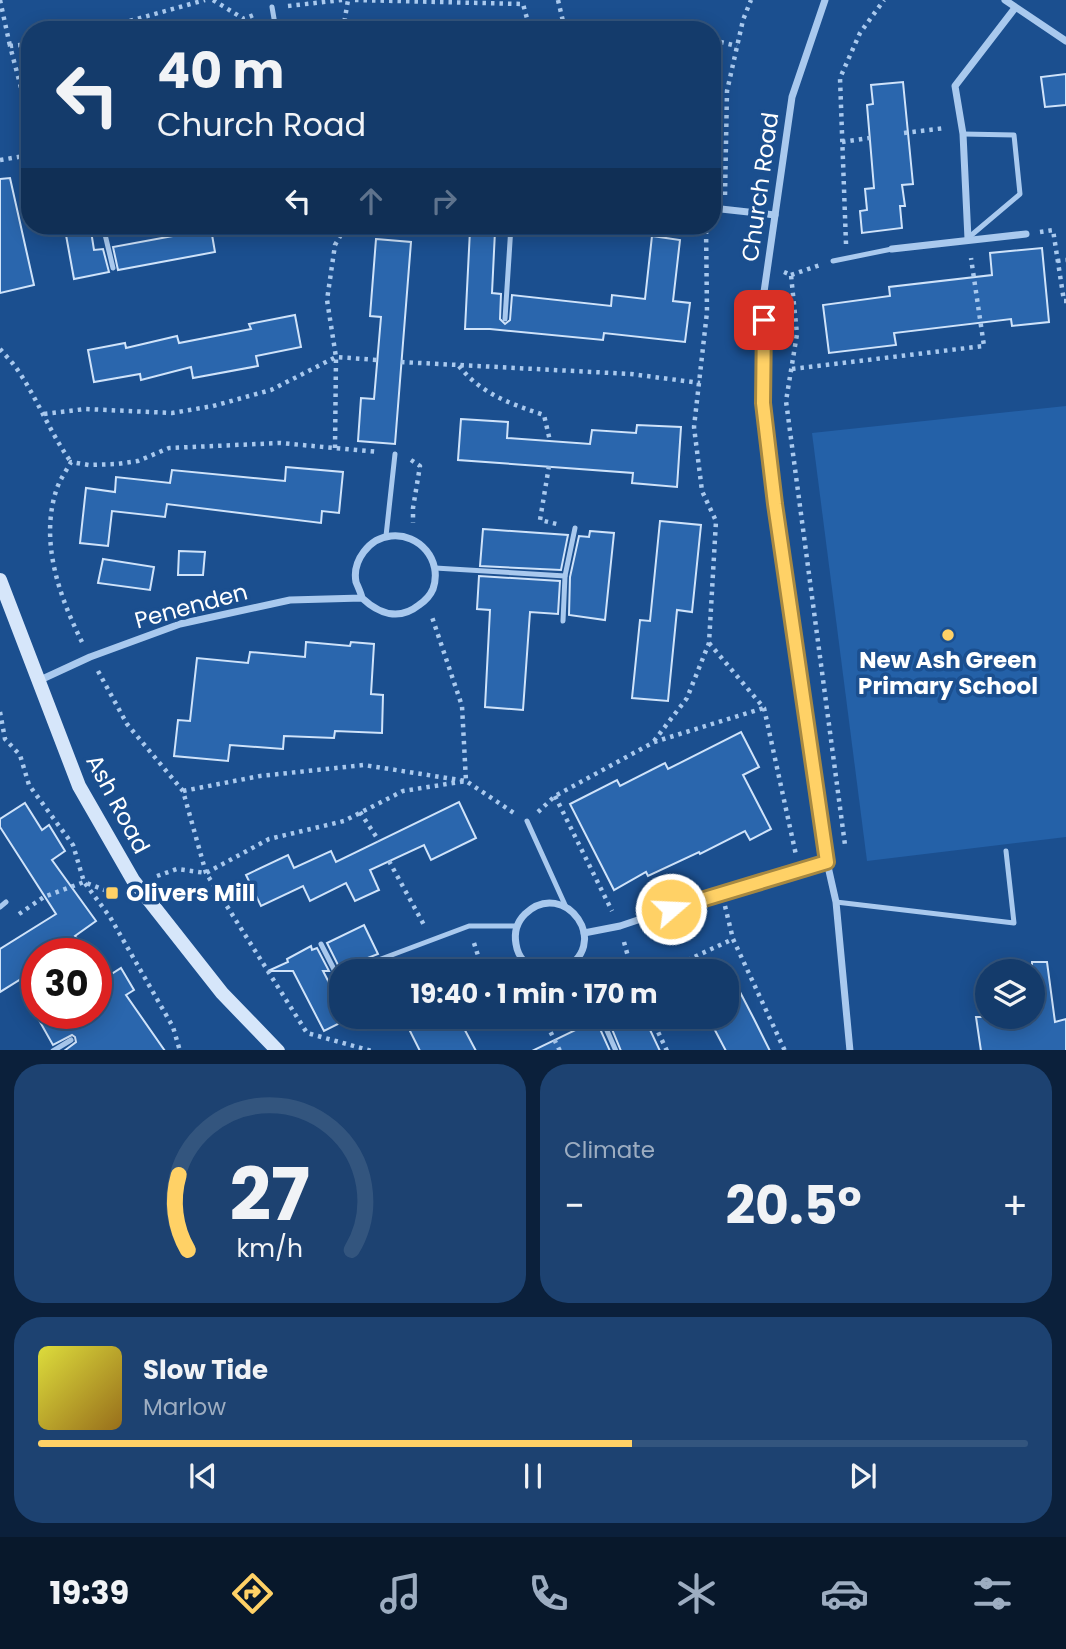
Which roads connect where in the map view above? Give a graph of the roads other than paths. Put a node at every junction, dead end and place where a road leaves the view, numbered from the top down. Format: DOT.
graph roads {
  1 [pos="825,0"];
  2 [pos="1005,0"];
  3 [pos="272,7"];
  4 [pos="1015,8"];
  5 [pos="274,21"];
  6 [pos="1066,41"];
  7 [pos="962,130"];
  8 [pos="721,209"];
  9 [pos="775,215"];
  10 [pos="1026,234"];
  11 [pos="106,235"];
  12 [pos="510,235"];
  13 [pos="968,239"];
  14 [pos="892,249"];
  15 [pos="833,261"];
  16 [pos="113,268"];
  17 [pos="505,319"];
  18 [pos="395,454"];
  19 [pos="575,528"];
  20 [pos="386,536"];
  21 [pos="435,568"];
  22 [pos="565,576"];
  23 [pos="0,580"];
  24 [pos="362,597"];
  25 [pos="563,621"];
  26 [pos="37,681"];
  27 [pos="527,821"];
  28 [pos="1006,851"];
  29 [pos="827,862"];
  30 [pos="6,902"];
  31 [pos="836,902"];
  32 [pos="0,907"];
  33 [pos="566,907"];
  34 [pos="517,926"];
  35 [pos="584,933"];
  36 [pos="321,944"];
  37 [pos="579,958"];
  38 [pos="330,959"];
  39 [pos="380,959"];
  40 [pos="523,959"];
  41 [pos="606,1029"];
  42 [pos="71,1040"];
  43 [pos="55,1050"];
  44 [pos="277,1050"];
  45 [pos="616,1050"];
  46 [pos="850,1050"];
  1 -- 9 [label="street, Church Road"];
  2 -- 4 [label="street"];
  3 -- 5 [label="lane"];
  4 -- 6 [label="street"];
  4 -- 7 [label="street"];
  7 -- 13 [label="street"];
  7 -- 13 [label="lane"];
  8 -- 9 [label="street"];
  9 -- 29 [label="street, Church Road"];
  10 -- 13 [label="street"];
  11 -- 16 [label="lane"];
  12 -- 17 [label="lane"];
  13 -- 14 [label="street"];
  14 -- 15 [label="lane"];
  18 -- 20 [label="lane"];
  19 -- 22 [label="lane"];
  20 -- 21 [label="street"];
  20 -- 24 [label="street"];
  21 -- 22 [label="lane"];
  21 -- 24 [label="street"];
  22 -- 25 [label="lane"];
  23 -- 26 [label="street, Ash Road"];
  24 -- 26 [label="street, Penenden"];
  26 -- 44 [label="street, Ash Road"];
  27 -- 33 [label="lane"];
  28 -- 31 [label="lane"];
  29 -- 31 [label="street, Church Road"];
  29 -- 35 [label="street"];
  30 -- 32 [label="lane"];
  31 -- 46 [label="street, Church Road"];
  33 -- 34 [label="street"];
  33 -- 35 [label="street"];
  34 -- 39 [label="lane"];
  34 -- 40 [label="street"];
  35 -- 37 [label="street"];
  36 -- 38 [label="lane"];
  41 -- 45 [label="lane"];
  42 -- 43 [label="lane"];
}
